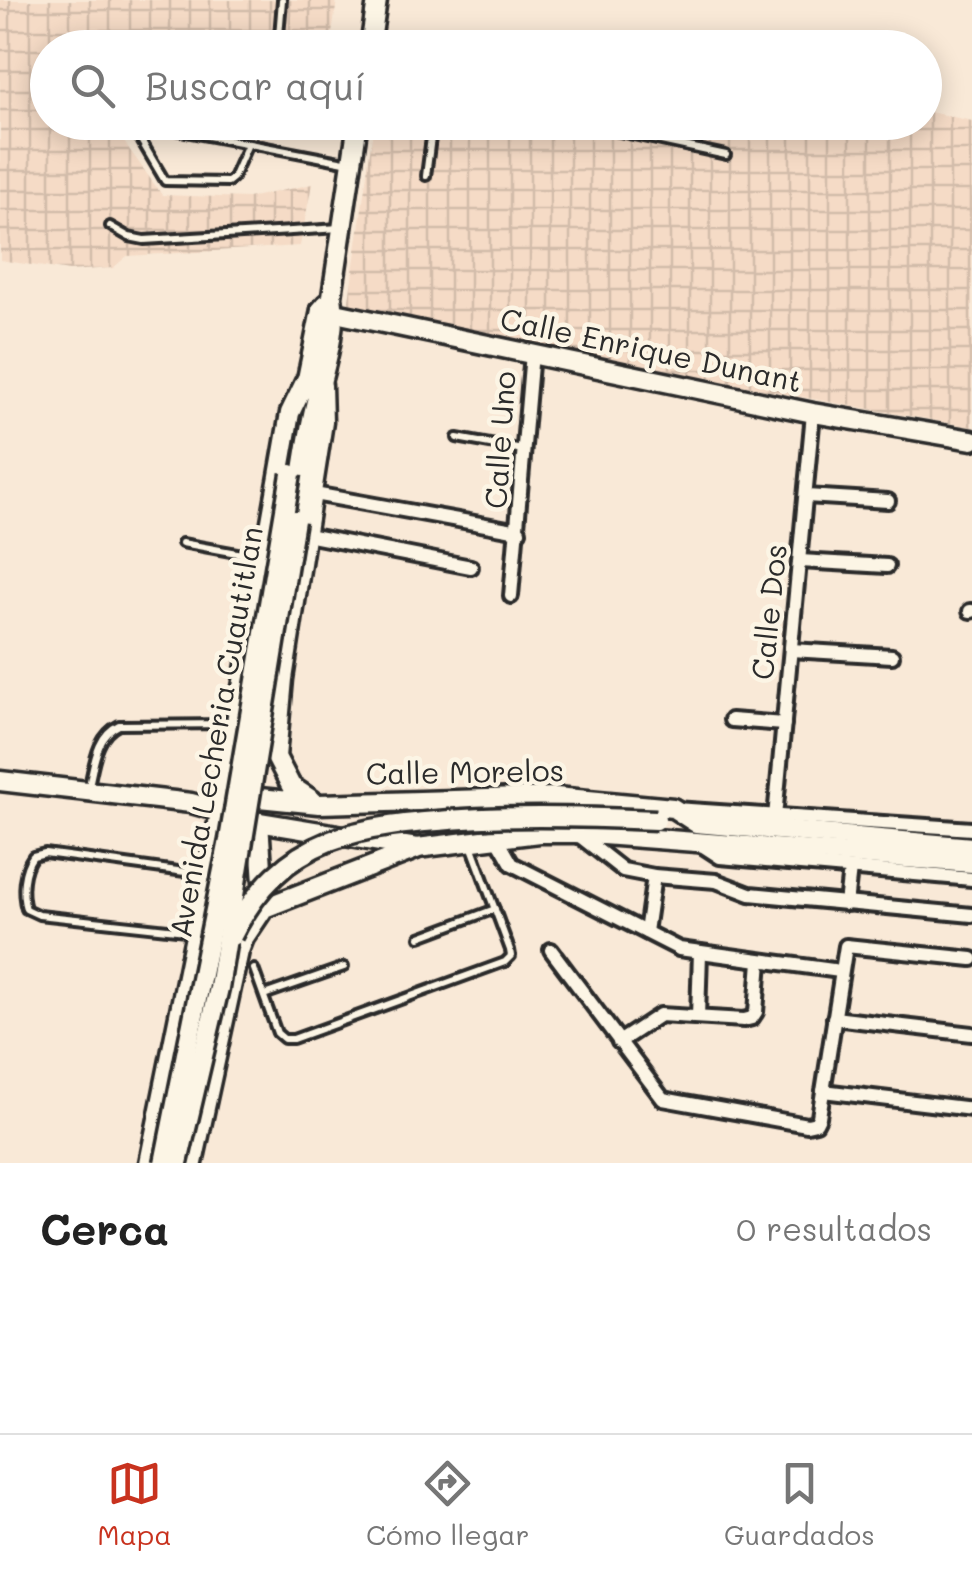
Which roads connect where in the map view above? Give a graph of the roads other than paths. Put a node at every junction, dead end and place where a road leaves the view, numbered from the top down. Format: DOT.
graph roads {
  1 [pos="282,0"];
  2 [pos="377,0"];
  3 [pos="280,30"];
  4 [pos="373,30"];
  5 [pos="140,140"];
  6 [pos="227,140"];
  7 [pos="355,140"];
  8 [pos="431,140"];
  9 [pos="656,140"];
  10 [pos="248,144"];
  11 [pos="726,155"];
  12 [pos="351,163"];
  13 [pos="426,176"];
  14 [pos="110,226"];
  15 [pos="340,228"];
  16 [pos="329,307"];
  17 [pos="532,354"];
  18 [pos="314,382"];
  19 [pos="813,413"];
  20 [pos="457,438"];
  21 [pos="972,440"];
  22 [pos="524,450"];
  23 [pos="314,494"];
  24 [pos="806,496"];
  25 [pos="888,501"];
  26 [pos="519,531"];
  27 [pos="307,535"];
  28 [pos="182,543"];
  29 [pos="264,558"];
  30 [pos="800,561"];
  31 [pos="887,566"];
  32 [pos="471,567"];
  33 [pos="511,596"];
  34 [pos="791,650"];
  35 [pos="892,656"];
  36 [pos="731,720"];
  37 [pos="236,724"];
  38 [pos="784,724"];
  39 [pos="276,757"];
  40 [pos="229,765"];
  41 [pos="0,782"];
  42 [pos="88,791"];
  43 [pos="224,794"];
  44 [pos="191,803"];
  45 [pos="320,804"];
  46 [pos="673,808"];
  47 [pos="220,814"];
  48 [pos="775,816"];
  49 [pos="259,822"];
  50 [pos="972,829"];
  51 [pos="699,832"];
  52 [pos="576,833"];
  53 [pos="498,838"];
  54 [pos="470,841"];
  55 [pos="972,847"];
  56 [pos="417,848"];
  57 [pos="972,862"];
  58 [pos="210,866"];
  59 [pos="850,869"];
  60 [pos="654,876"];
  61 [pos="972,879"];
  62 [pos="264,885"];
  63 [pos="846,904"];
  64 [pos="264,908"];
  65 [pos="495,908"];
  66 [pos="972,915"];
  67 [pos="196,932"];
  68 [pos="646,932"];
  69 [pos="420,937"];
  70 [pos="550,950"];
  71 [pos="700,952"];
  72 [pos="972,959"];
  73 [pos="760,961"];
  74 [pos="344,967"];
  75 [pos="254,969"];
  76 [pos="840,971"];
  77 [pos="264,996"];
  78 [pos="698,1017"];
  79 [pos="193,1018"];
  80 [pos="834,1018"];
  81 [pos="972,1034"];
  82 [pos="619,1042"];
  83 [pos="823,1090"];
  84 [pos="972,1108"];
  85 [pos="148,1163"];
  86 [pos="164,1163"];
  87 [pos="178,1163"];
  88 [pos="193,1163"];
  1 -- 3 [label="lane"];
  2 -- 4 [label="main road"];
  5 -- 10 [label="lane"];
  6 -- 10 [label="lane"];
  7 -- 12 [label="main road, Avenida Lecheria Cuautitlan"];
  8 -- 13 [label="lane"];
  9 -- 11 [label="lane"];
  10 -- 12 [label="lane"];
  12 -- 15 [label="main road, Avenida Lecheria Cuautitlan"];
  14 -- 15 [label="lane"];
  15 -- 16 [label="main road, Avenida Lecheria Cuautitlan"];
  16 -- 17 [label="main road, Calle Enrique Dunant"];
  16 -- 18 [label="main road, Avenida Lecheria Cuautitlan"];
  17 -- 19 [label="main road, Calle Enrique Dunant"];
  17 -- 22 [label="street, Calle Uno"];
  18 -- 23 [label="main road"];
  18 -- 29 [label="main road"];
  18 -- 79 [label="main road, Avenida Lecheria Cuautitlan, bridge"];
  18 -- 87 [label="main road, Avenida Lecheria Cuautitlan, bridge"];
  19 -- 21 [label="main road, Calle Enrique Dunant"];
  19 -- 24 [label="street, Calle Dos"];
  20 -- 22 [label="lane"];
  22 -- 26 [label="street, Calle Uno"];
  23 -- 26 [label="street"];
  23 -- 27 [label="main road"];
  24 -- 25 [label="street"];
  24 -- 30 [label="street, Calle Dos"];
  26 -- 33 [label="street, Calle Uno"];
  27 -- 32 [label="street"];
  27 -- 39 [label="main road"];
  28 -- 29 [label="lane"];
  29 -- 37 [label="main road"];
  30 -- 31 [label="street"];
  30 -- 34 [label="street, Calle Dos"];
  34 -- 35 [label="street"];
  34 -- 38 [label="street, Calle Dos"];
  36 -- 38 [label="street"];
  37 -- 40 [label="main road"];
  37 -- 42 [label="lane"];
  38 -- 48 [label="street, Calle Dos"];
  39 -- 40 [label="main road"];
  39 -- 45 [label="main road"];
  40 -- 43 [label="main road"];
  41 -- 42 [label="main road"];
  42 -- 44 [label="main road"];
  43 -- 44 [label="main road"];
  43 -- 45 [label="main road, Calle Morelos"];
  43 -- 47 [label="main road"];
  44 -- 47 [label="main road, Calle Morelos"];
  45 -- 46 [label="main road, Calle Morelos"];
  46 -- 48 [label="street"];
  46 -- 51 [label="main road, Calle Morelos"];
  47 -- 49 [label="main road, Calle Morelos"];
  47 -- 58 [label="main road"];
  48 -- 50 [label="street"];
  49 -- 56 [label="main road, Calle Morelos"];
  49 -- 62 [label="main road"];
  51 -- 52 [label="main road, Calle Morelos"];
  51 -- 55 [label="main road"];
  51 -- 57 [label="main road"];
  51 -- 59 [label="street"];
  51 -- 79 [label="main road, bridge"];
  52 -- 53 [label="main road, Calle Morelos"];
  52 -- 60 [label="street"];
  53 -- 54 [label="main road, Calle Morelos"];
  53 -- 68 [label="street"];
  54 -- 56 [label="main road, Calle Morelos"];
  54 -- 65 [label="lane"];
  56 -- 64 [label="main road"];
  58 -- 62 [label="main road"];
  58 -- 67 [label="main road"];
  58 -- 67 [label="lane"];
  59 -- 61 [label="street"];
  59 -- 63 [label="street"];
  60 -- 63 [label="street"];
  60 -- 68 [label="street"];
  62 -- 64 [label="main road"];
  63 -- 66 [label="street"];
  64 -- 88 [label="main road"];
  65 -- 69 [label="lane"];
  65 -- 77 [label="lane"];
  67 -- 85 [label="main road"];
  68 -- 71 [label="street"];
  70 -- 82 [label="street"];
  71 -- 73 [label="street"];
  71 -- 78 [label="street"];
  72 -- 76 [label="street"];
  73 -- 76 [label="street"];
  73 -- 78 [label="street"];
  74 -- 77 [label="lane"];
  75 -- 77 [label="lane"];
  76 -- 80 [label="street"];
  78 -- 82 [label="street"];
  79 -- 86 [label="main road, Avenida Lecheria Cuautitlan, bridge"];
  80 -- 81 [label="street"];
  80 -- 83 [label="street"];
  82 -- 83 [label="street"];
  83 -- 84 [label="street"];
}
